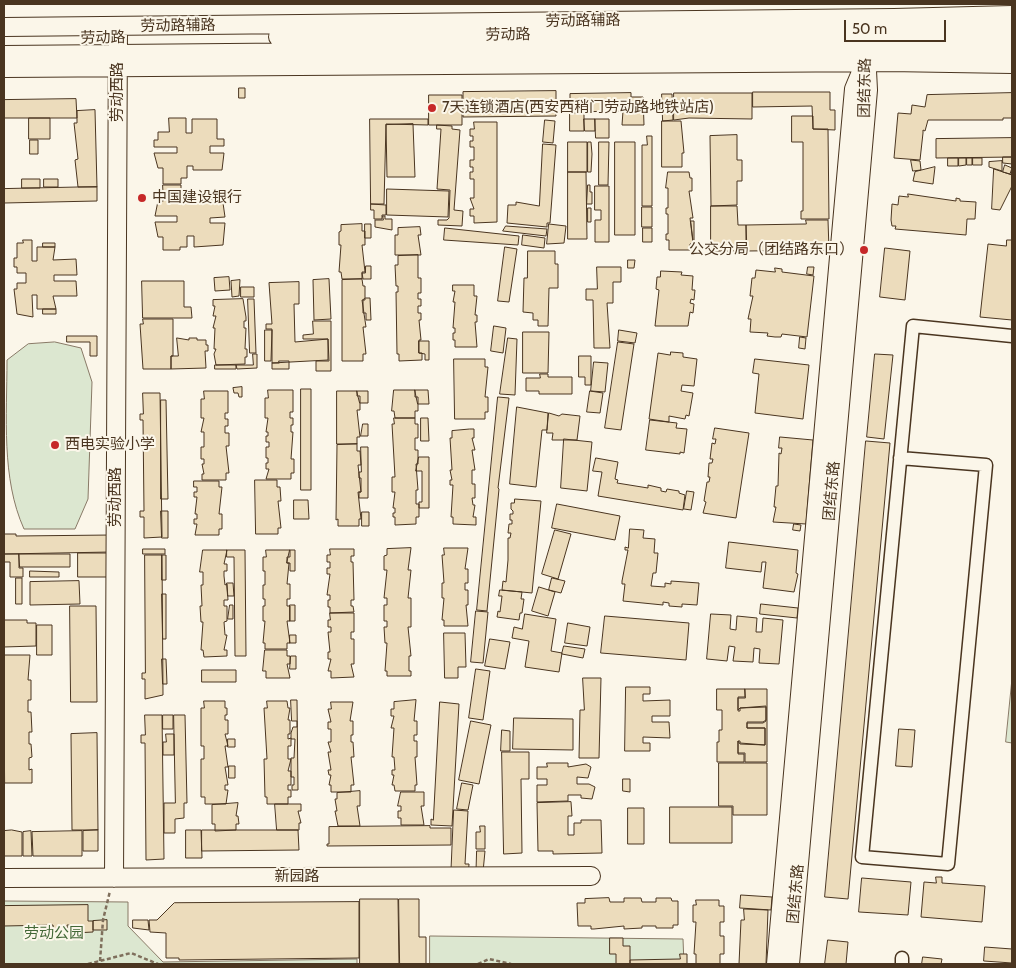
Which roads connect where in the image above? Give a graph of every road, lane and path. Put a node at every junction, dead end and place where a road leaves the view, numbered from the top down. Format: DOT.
graph roads {
  1 [pos="1012,15"];
  2 [pos="4,27"];
  3 [pos="1012,30"];
  4 [pos="737,33"];
  5 [pos="4,38"];
  6 [pos="866,40"];
  7 [pos="118,46"];
  8 [pos="1012,46"];
  9 [pos="4,55"];
  10 [pos="1012,64"];
  11 [pos="4,68"];
  12 [pos="1012,336"];
  13 [pos="900,458"];
  14 [pos="591,876"];
  15 [pos="4,878"];
  16 [pos="114,878"];
  17 [pos="100,961"];
  18 [pos="88,964"];
  19 [pos="158,964"];
  20 [pos="478,964"];
  21 [pos="511,964"];
  22 [pos="776,964"];
  23 [pos="790,964"];
  1 -- 6 [label="street, 劳动路辅路"];
  2 -- 7 [label="street, 劳动路辅路"];
  3 -- 6 [label="street, 劳动路"];
  4 -- 6 [label="street, 劳动路"];
  4 -- 6 [label="street, 劳动路辅路"];
  4 -- 7 [label="street, 劳动路"];
  4 -- 7 [label="street, 劳动路辅路"];
  5 -- 7 [label="street, 劳动路"];
  6 -- 8 [label="street, 劳动路"];
  6 -- 10 [label="street, 劳动路辅路"];
  6 -- 22 [label="street"];
  6 -- 23 [label="street, 团结东路"];
  7 -- 9 [label="street, 劳动路"];
  7 -- 11 [label="street, 劳动路辅路"];
  7 -- 16 [label="street, 劳动西路"];
  12 -- 13 [label="street"];
  13 -- 13 [label="street"];
  14 -- 16 [label="street, 新园路"];
  15 -- 16 [label="street, 新园路"];
  16 -- 17 [label="path"];
  17 -- 18 [label="path"];
  17 -- 19 [label="path"];
  20 -- 21 [label="path"];
}
